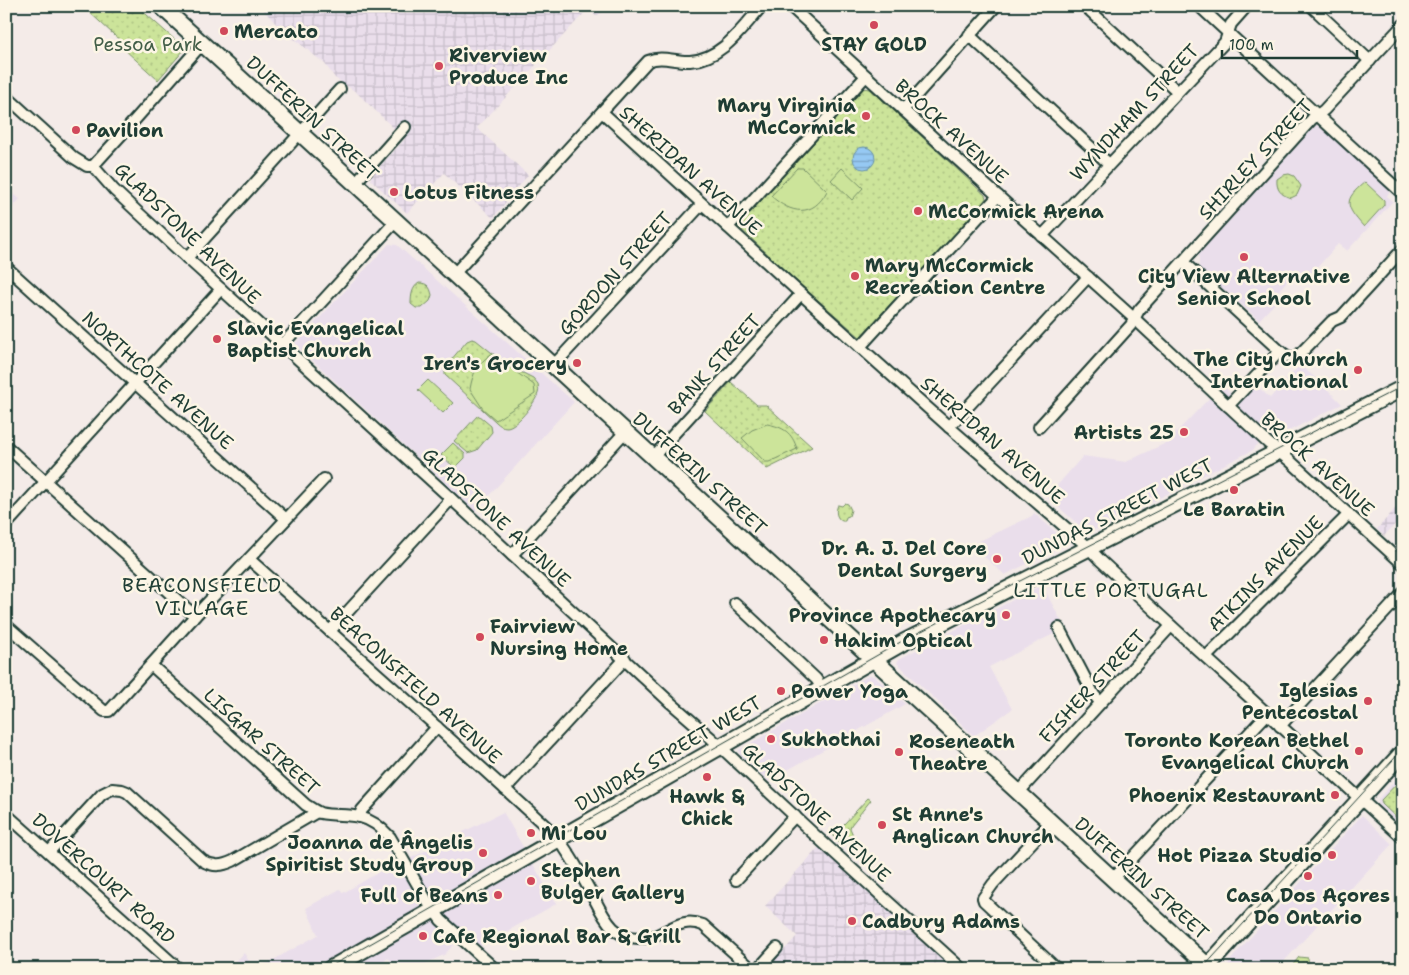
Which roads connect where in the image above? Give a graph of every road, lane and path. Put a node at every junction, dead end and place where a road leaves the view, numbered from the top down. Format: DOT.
graph roads {
  1 [pos="161,6"];
  2 [pos="762,6"];
  3 [pos="790,6"];
  4 [pos="996,6"];
  5 [pos="1084,6"];
  6 [pos="1199,6"];
  7 [pos="1247,6"];
  8 [pos="1311,6"];
  9 [pos="1403,24"];
  10 [pos="1228,33"];
  11 [pos="969,35"];
  12 [pos="202,44"];
  13 [pos="1370,60"];
  14 [pos="866,76"];
  15 [pos="340,89"];
  16 [pos="1178,92"];
  17 [pos="6,96"];
  18 [pos="903,110"];
  19 [pos="602,112"];
  20 [pos="1319,115"];
  21 [pos="405,127"];
  22 [pos="300,133"];
  23 [pos="1109,164"];
  24 [pos="92,166"];
  25 [pos="355,183"];
  26 [pos="1403,194"];
  27 [pos="998,196"];
  28 [pos="702,204"];
  29 [pos="396,221"];
  30 [pos="728,227"];
  31 [pos="1042,236"];
  32 [pos="1403,249"];
  33 [pos="187,258"];
  34 [pos="1183,262"];
  35 [pos="6,267"];
  36 [pos="454,274"];
  37 [pos="1088,277"];
  38 [pos="221,289"];
  39 [pos="801,294"];
  40 [pos="1134,319"];
  41 [pos="282,345"];
  42 [pos="860,347"];
  43 [pos="1280,351"];
  44 [pos="554,365"];
  45 [pos="135,383"];
  46 [pos="1403,388"];
  47 [pos="1228,406"];
  48 [pos="949,427"];
  49 [pos="1039,427"];
  50 [pos="625,432"];
  51 [pos="6,446"];
  52 [pos="1278,451"];
  53 [pos="653,457"];
  54 [pos="324,479"];
  55 [pos="46,482"];
  56 [pos="451,499"];
  57 [pos="1349,514"];
  58 [pos="286,519"];
  59 [pos="6,525"];
  60 [pos="1089,548"];
  61 [pos="512,554"];
  62 [pos="249,559"];
  63 [pos="1403,564"];
  64 [pos="1403,593"];
  65 [pos="734,603"];
  66 [pos="195,616"];
  67 [pos="6,625"];
  68 [pos="1171,626"];
  69 [pos="1059,628"];
  70 [pos="330,631"];
  71 [pos="874,658"];
  72 [pos="1206,658"];
  73 [pos="625,659"];
  74 [pos="151,665"];
  75 [pos="822,688"];
  76 [pos="1100,702"];
  77 [pos="1267,714"];
  78 [pos="1280,726"];
  79 [pos="437,727"];
  80 [pos="720,746"];
  81 [pos="1403,752"];
  82 [pos="505,789"];
  83 [pos="1018,792"];
  84 [pos="1360,799"];
  85 [pos="317,812"];
  86 [pos="6,814"];
  87 [pos="795,816"];
  88 [pos="359,817"];
  89 [pos="1051,822"];
  90 [pos="1403,838"];
  91 [pos="558,839"];
  92 [pos="49,852"];
  93 [pos="1113,879"];
  94 [pos="736,880"];
  95 [pos="433,910"];
  96 [pos="777,948"];
  97 [pos="339,966"];
  98 [pos="1208,968"];
  99 [pos="178,969"];
  100 [pos="494,969"];
  101 [pos="752,969"];
  102 [pos="758,969"];
  103 [pos="962,969"];
  104 [pos="1057,969"];
  1 -- 12 [label="main road, DUFFERIN STREET"];
  2 -- 19 [label="street"];
  3 -- 14 [label="street, BROCK AVENUE"];
  4 -- 11 [label="street"];
  5 -- 16 [label="street"];
  6 -- 10 [label="street"];
  7 -- 10 [label="street, WYNDHAM STREET"];
  8 -- 13 [label="street"];
  9 -- 13 [label="street, SHIRLEY STREET"];
  10 -- 16 [label="street, WYNDHAM STREET"];
  10 -- 20 [label="street"];
  11 -- 18 [label="street"];
  11 -- 23 [label="street"];
  12 -- 22 [label="main road, DUFFERIN STREET"];
  12 -- 24 [label="street"];
  13 -- 20 [label="street, SHIRLEY STREET"];
  14 -- 18 [label="street, BROCK AVENUE"];
  14 -- 30 [label="street"];
  15 -- 22 [label="street"];
  16 -- 23 [label="street, WYNDHAM STREET"];
  17 -- 24 [label="street, GLADSTONE AVENUE"];
  18 -- 27 [label="street, BROCK AVENUE"];
  19 -- 28 [label="street, SHERIDAN AVENUE"];
  19 -- 36 [label="street"];
  20 -- 26 [label="street"];
  20 -- 34 [label="street, SHIRLEY STREET"];
  21 -- 25 [label="street"];
  22 -- 25 [label="main road, DUFFERIN STREET"];
  22 -- 33 [label="street"];
  23 -- 31 [label="street, WYNDHAM STREET"];
  24 -- 33 [label="street, GLADSTONE AVENUE"];
  25 -- 29 [label="main road, DUFFERIN STREET"];
  27 -- 31 [label="street, BROCK AVENUE"];
  27 -- 42 [label="street"];
  28 -- 30 [label="street, SHERIDAN AVENUE"];
  28 -- 44 [label="street, GORDON STREET"];
  29 -- 36 [label="main road, DUFFERIN STREET"];
  29 -- 41 [label="street"];
  30 -- 39 [label="street, SHERIDAN AVENUE"];
  31 -- 37 [label="street, BROCK AVENUE"];
  32 -- 43 [label="street"];
  33 -- 38 [label="street, GLADSTONE AVENUE"];
  34 -- 40 [label="street, SHIRLEY STREET"];
  34 -- 43 [label="street"];
  35 -- 45 [label="street, NORTHCOTE AVENUE"];
  36 -- 44 [label="main road, DUFFERIN STREET"];
  37 -- 40 [label="street, BROCK AVENUE"];
  37 -- 48 [label="street"];
  38 -- 41 [label="street, GLADSTONE AVENUE"];
  38 -- 45 [label="street"];
  39 -- 42 [label="street, SHERIDAN AVENUE"];
  39 -- 53 [label="street, BANK STREET"];
  40 -- 47 [label="street, BROCK AVENUE"];
  40 -- 49 [label="street, SHIRLEY STREET"];
  41 -- 56 [label="street, GLADSTONE AVENUE"];
  42 -- 48 [label="street, SHERIDAN AVENUE"];
  43 -- 47 [label="street"];
  44 -- 50 [label="main road, DUFFERIN STREET"];
  45 -- 55 [label="street"];
  45 -- 58 [label="street, NORTHCOTE AVENUE"];
  46 -- 52 [label="main road, DUNDAS STREET WEST"];
  47 -- 52 [label="street, BROCK AVENUE"];
  48 -- 60 [label="street, SHERIDAN AVENUE"];
  50 -- 53 [label="main road, DUFFERIN STREET"];
  50 -- 61 [label="street"];
  51 -- 55 [label="street"];
  52 -- 57 [label="street, BROCK AVENUE"];
  52 -- 60 [label="main road, DUNDAS STREET WEST"];
  53 -- 71 [label="main road, DUFFERIN STREET"];
  54 -- 58 [label="street"];
  55 -- 59 [label="street"];
  55 -- 66 [label="street"];
  56 -- 61 [label="street, GLADSTONE AVENUE"];
  56 -- 70 [label="street"];
  57 -- 63 [label="street, BROCK AVENUE"];
  57 -- 72 [label="street, ATKINS AVENUE"];
  58 -- 62 [label="street"];
  60 -- 68 [label="street, SHERIDAN AVENUE"];
  60 -- 71 [label="main road, DUNDAS STREET WEST"];
  61 -- 73 [label="street, GLADSTONE AVENUE"];
  62 -- 66 [label="street"];
  62 -- 70 [label="street, BEACONSFIELD AVENUE"];
  64 -- 78 [label="street"];
  65 -- 75 [label="street"];
  66 -- 74 [label="street"];
  67 -- 74 [label="street"];
  68 -- 72 [label="street, SHERIDAN AVENUE"];
  68 -- 76 [label="street, FISHER STREET"];
  69 -- 76 [label="street"];
  70 -- 79 [label="street, BEACONSFIELD AVENUE"];
  71 -- 75 [label="main road, DUNDAS STREET WEST"];
  71 -- 83 [label="main road, DUFFERIN STREET"];
  72 -- 77 [label="street, SHERIDAN AVENUE"];
  73 -- 80 [label="street, GLADSTONE AVENUE"];
  73 -- 82 [label="street"];
  74 -- 85 [label="street, LISGAR STREET"];
  75 -- 80 [label="main road, DUNDAS STREET WEST"];
  76 -- 83 [label="street, FISHER STREET"];
  77 -- 78 [label="street, SHERIDAN AVENUE"];
  77 -- 93 [label="street"];
  78 -- 84 [label="street, SHERIDAN AVENUE"];
  79 -- 82 [label="street, BEACONSFIELD AVENUE"];
  79 -- 88 [label="street"];
  80 -- 87 [label="street, GLADSTONE AVENUE"];
  80 -- 91 [label="main road, DUNDAS STREET WEST"];
  81 -- 84 [label="main road"];
  82 -- 91 [label="street, BEACONSFIELD AVENUE"];
  83 -- 89 [label="main road, DUFFERIN STREET"];
  84 -- 90 [label="street, SHERIDAN AVENUE"];
  84 -- 98 [label="main road"];
  85 -- 88 [label="street, LISGAR STREET"];
  85 -- 92 [label="street"];
  86 -- 92 [label="street, DOVERCOURT ROAD"];
  87 -- 94 [label="street"];
  87 -- 103 [label="street, GLADSTONE AVENUE"];
  88 -- 95 [label="street, LISGAR STREET"];
  89 -- 93 [label="main road, DUFFERIN STREET"];
  89 -- 104 [label="street"];
  91 -- 95 [label="main road, DUNDAS STREET WEST"];
  91 -- 101 [label="street, BEACONSFIELD AVENUE"];
  92 -- 99 [label="street, DOVERCOURT ROAD"];
  93 -- 98 [label="main road, DUFFERIN STREET"];
  95 -- 97 [label="main road, DUNDAS STREET WEST"];
  95 -- 100 [label="street, LISGAR STREET"];
  96 -- 102 [label="street"];
}
